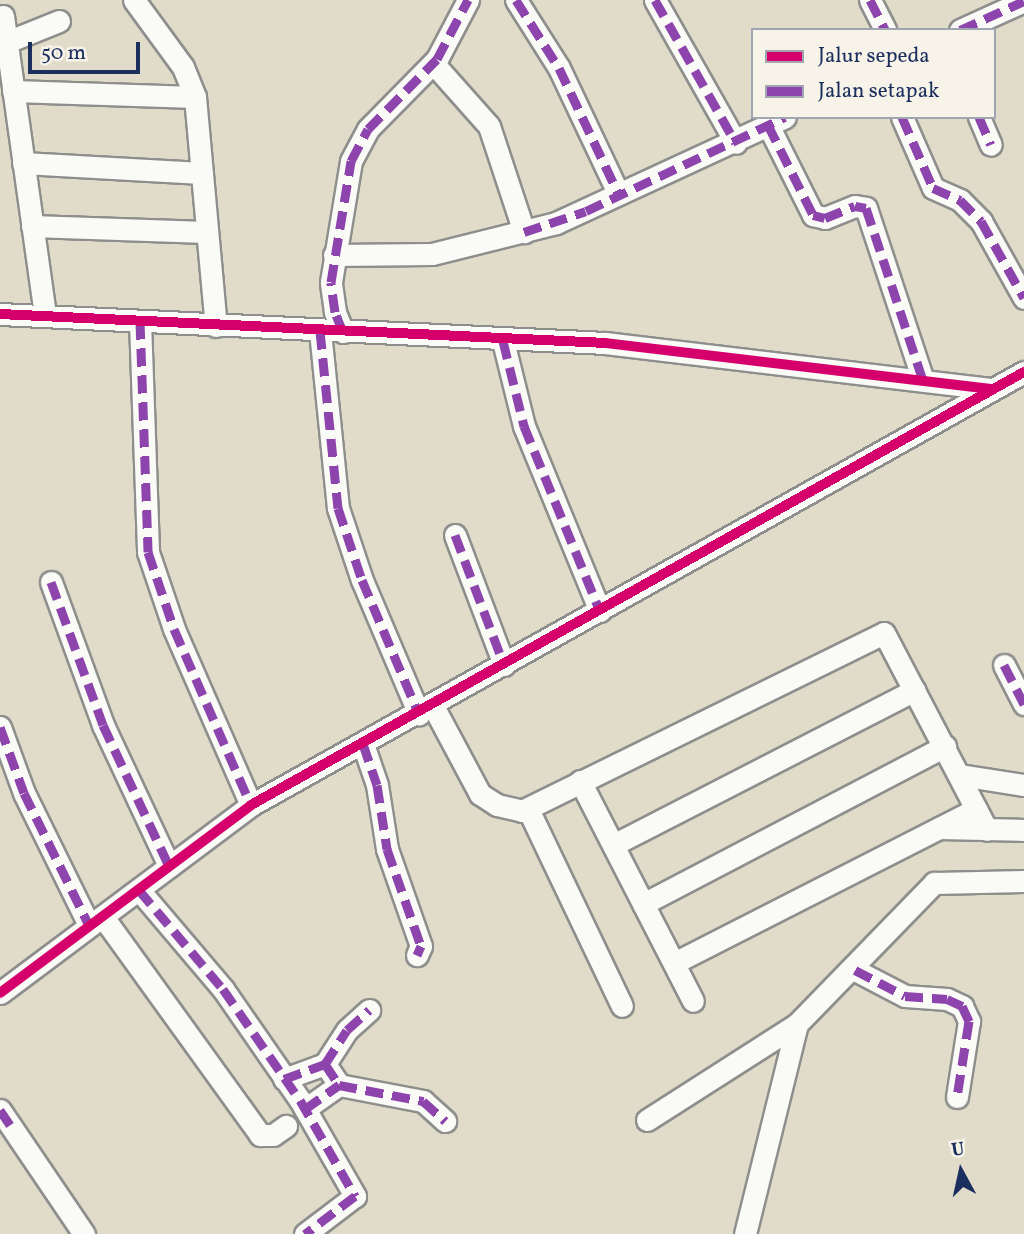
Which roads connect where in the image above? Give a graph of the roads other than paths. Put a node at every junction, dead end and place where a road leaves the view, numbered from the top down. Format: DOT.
graph roads {
  1 [pos="134,0"];
  2 [pos="468,0"];
  3 [pos="516,0"];
  4 [pos="654,0"];
  5 [pos="870,0"];
  6 [pos="1024,1"];
  7 [pos="3,16"];
  8 [pos="59,22"];
  9 [pos="884,28"];
  10 [pos="964,28"];
  11 [pos="6,42"];
  12 [pos="433,63"];
  13 [pos="13,91"];
  14 [pos="195,97"];
  15 [pos="903,119"];
  16 [pos="980,119"];
  17 [pos="777,121"];
  18 [pos="736,143"];
  19 [pos="991,145"];
  20 [pos="23,163"];
  21 [pos="202,173"];
  22 [pos="618,193"];
  23 [pos="32,226"];
  24 [pos="206,232"];
  25 [pos="524,232"];
  26 [pos="334,255"];
  27 [pos="1024,298"];
  28 [pos="1,308"];
  29 [pos="45,316"];
  30 [pos="140,321"];
  31 [pos="216,326"];
  32 [pos="320,331"];
  33 [pos="343,332"];
  34 [pos="503,341"];
  35 [pos="1024,372"];
  36 [pos="923,380"];
  37 [pos="992,389"];
  38 [pos="455,536"];
  39 [pos="51,582"];
  40 [pos="600,611"];
  41 [pos="505,664"];
  42 [pos="1004,666"];
  43 [pos="915,690"];
  44 [pos="1024,704"];
  45 [pos="426,710"];
  46 [pos="0,727"];
  47 [pos="363,744"];
  48 [pos="945,746"];
  49 [pos="960,775"];
  50 [pos="580,780"];
  51 [pos="1024,785"];
  52 [pos="251,805"];
  53 [pos="528,809"];
  54 [pos="976,809"];
  55 [pos="939,828"];
  56 [pos="987,830"];
  57 [pos="1024,830"];
  58 [pos="612,845"];
  59 [pos="169,866"];
  60 [pos="1024,881"];
  61 [pos="139,890"];
  62 [pos="643,904"];
  63 [pos="96,921"];
  64 [pos="417,955"];
  65 [pos="674,963"];
  66 [pos="855,970"];
  67 [pos="0,993"];
  68 [pos="693,1001"];
  69 [pos="622,1006"];
  70 [pos="369,1010"];
  71 [pos="797,1024"];
  72 [pos="325,1064"];
  73 [pos="284,1079"];
  74 [pos="339,1085"];
  75 [pos="957,1097"];
  76 [pos="305,1109"];
  77 [pos="0,1110"];
  78 [pos="647,1120"];
  79 [pos="444,1121"];
  80 [pos="286,1126"];
  81 [pos="84,1234"];
  82 [pos="304,1234"];
  83 [pos="745,1234"];
  1 -- 14 [label="street"];
  2 -- 12 [label="street"];
  3 -- 22 [label="street"];
  4 -- 18 [label="street"];
  5 -- 9 [label="street"];
  6 -- 10 [label="street"];
  7 -- 11 [label="street"];
  8 -- 11 [label="street"];
  11 -- 13 [label="street"];
  12 -- 25 [label="street"];
  12 -- 26 [label="street"];
  13 -- 14 [label="street"];
  13 -- 20 [label="street"];
  14 -- 21 [label="street"];
  15 -- 27 [label="street"];
  16 -- 19 [label="street"];
  17 -- 18 [label="street"];
  17 -- 36 [label="street"];
  18 -- 22 [label="street"];
  20 -- 21 [label="street"];
  20 -- 23 [label="street"];
  21 -- 24 [label="street"];
  22 -- 25 [label="street"];
  23 -- 24 [label="street"];
  23 -- 29 [label="street"];
  24 -- 31 [label="street"];
  25 -- 26 [label="street"];
  26 -- 33 [label="street"];
  28 -- 29 [label="street"];
  29 -- 30 [label="street"];
  30 -- 31 [label="street"];
  30 -- 52 [label="street"];
  31 -- 32 [label="street"];
  32 -- 33 [label="street"];
  32 -- 45 [label="street"];
  33 -- 34 [label="street"];
  34 -- 36 [label="street"];
  34 -- 40 [label="street"];
  35 -- 37 [label="street"];
  36 -- 37 [label="street"];
  37 -- 40 [label="street"];
  38 -- 41 [label="street"];
  39 -- 59 [label="street"];
  40 -- 41 [label="street"];
  41 -- 45 [label="street"];
  42 -- 44 [label="street"];
  43 -- 48 [label="street"];
  43 -- 50 [label="street"];
  43 -- 58 [label="street"];
  45 -- 47 [label="street"];
  45 -- 53 [label="street"];
  46 -- 63 [label="street"];
  47 -- 52 [label="street"];
  47 -- 64 [label="street"];
  48 -- 49 [label="street"];
  48 -- 62 [label="street"];
  49 -- 51 [label="street"];
  49 -- 54 [label="street"];
  50 -- 53 [label="street"];
  50 -- 58 [label="street"];
  52 -- 59 [label="street"];
  53 -- 69 [label="street"];
  54 -- 55 [label="street"];
  54 -- 56 [label="street"];
  55 -- 56 [label="street"];
  55 -- 65 [label="street"];
  56 -- 57 [label="street"];
  58 -- 62 [label="street"];
  59 -- 61 [label="street"];
  60 -- 66 [label="street"];
  61 -- 63 [label="street"];
  61 -- 73 [label="street"];
  62 -- 65 [label="street"];
  63 -- 67 [label="street"];
  63 -- 80 [label="street"];
  65 -- 68 [label="street"];
  66 -- 71 [label="street"];
  66 -- 75 [label="street"];
  70 -- 72 [label="street"];
  71 -- 78 [label="street"];
  71 -- 83 [label="street"];
  72 -- 73 [label="street"];
  72 -- 74 [label="street"];
  73 -- 76 [label="street"];
  74 -- 76 [label="street"];
  74 -- 79 [label="street"];
  76 -- 82 [label="street"];
  77 -- 81 [label="street"];
}
